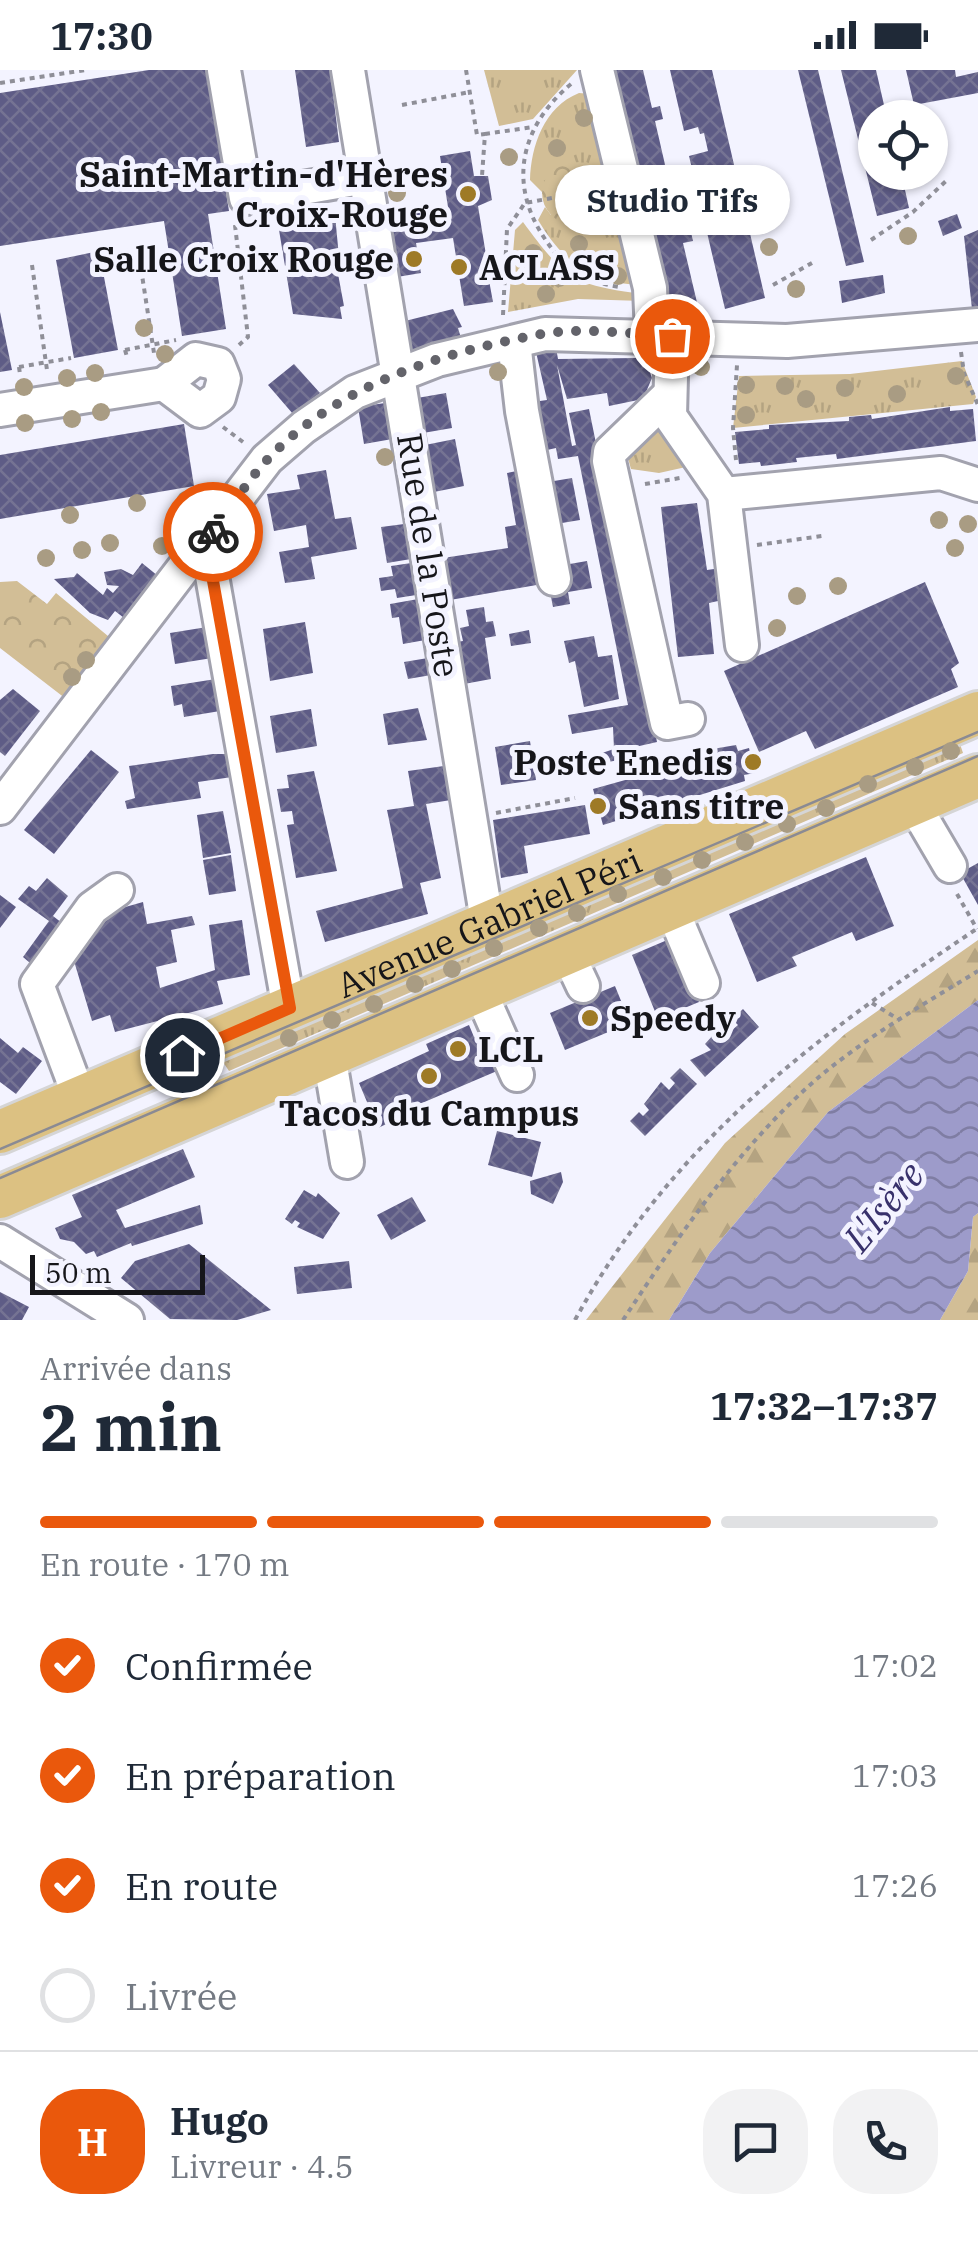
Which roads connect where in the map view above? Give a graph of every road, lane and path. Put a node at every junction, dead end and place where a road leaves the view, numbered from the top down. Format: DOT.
graph roads {
  1 [pos="86,70"];
  2 [pos="348,70"];
  3 [pos="466,70"];
  4 [pos="225,71"];
  5 [pos="588,74"];
  6 [pos="0,83"];
  7 [pos="470,92"];
  8 [pos="402,104"];
  9 [pos="534,127"];
  10 [pos="485,134"];
  11 [pos="482,176"];
  12 [pos="366,177"];
  13 [pos="625,185"];
  14 [pos="936,190"];
  15 [pos="246,198"];
  16 [pos="525,203"];
  17 [pos="872,240"];
  18 [pos="138,249"];
  19 [pos="812,264"];
  20 [pos="32,265"];
  21 [pos="773,285"];
  22 [pos="650,288"];
  23 [pos="968,326"];
  24 [pos="662,336"];
  25 [pos="176,340"];
  26 [pos="737,340"];
  27 [pos="508,343"];
  28 [pos="126,357"];
  29 [pos="71,358"];
  30 [pos="218,364"];
  31 [pos="159,368"];
  32 [pos="47,370"];
  33 [pos="400,372"];
  34 [pos="20,374"];
  35 [pos="668,396"];
  36 [pos="978,405"];
  37 [pos="0,410"];
  38 [pos="200,411"];
  39 [pos="268,460"];
  40 [pos="978,484"];
  41 [pos="724,486"];
  42 [pos="615,490"];
  43 [pos="822,536"];
  44 [pos="729,537"];
  45 [pos="206,542"];
  46 [pos="554,579"];
  47 [pos="742,645"];
  48 [pos="688,719"];
  49 [pos="963,758"];
  50 [pos="575,798"];
  51 [pos="0,808"];
  52 [pos="469,809"];
  53 [pos="950,866"];
  54 [pos="117,890"];
  55 [pos="671,907"];
  56 [pos="487,922"];
  57 [pos="978,928"];
  58 [pos="978,971"];
  59 [pos="703,983"];
  60 [pos="479,990"];
  61 [pos="871,1002"];
  62 [pos="290,1008"];
  63 [pos="898,1019"];
  64 [pos="328,1055"];
  65 [pos="517,1075"];
  66 [pos="80,1098"];
  67 [pos="0,1132"];
  68 [pos="0,1148"];
  69 [pos="347,1162"];
  70 [pos="0,1178"];
  71 [pos="0,1197"];
  72 [pos="0,1242"];
  73 [pos="86,1308"];
  74 [pos="127,1320"];
  75 [pos="575,1320"];
  76 [pos="623,1320"];
  1 -- 6 [label="path"];
  2 -- 12 [label="street, Rue de la Poste"];
  3 -- 7 [label="path"];
  4 -- 15 [label="street"];
  5 -- 9 [label="path"];
  5 -- 13 [label="street"];
  7 -- 8 [label="path"];
  7 -- 10 [label="path"];
  9 -- 10 [label="path"];
  9 -- 16 [label="path"];
  10 -- 11 [label="path"];
  12 -- 15 [label="street"];
  12 -- 33 [label="street, Rue de la Poste"];
  13 -- 16 [label="path"];
  13 -- 22 [label="street"];
  14 -- 17 [label="path"];
  15 -- 30 [label="path"];
  16 -- 22 [label="path"];
  16 -- 27 [label="path"];
  18 -- 31 [label="path"];
  19 -- 21 [label="path"];
  20 -- 32 [label="path"];
  22 -- 24 [label="street"];
  23 -- 26 [label="street"];
  23 -- 36 [label="path"];
  24 -- 26 [label="street"];
  24 -- 27 [label="street"];
  24 -- 35 [label="street"];
  25 -- 28 [label="path, bridge"];
  26 -- 41 [label="path"];
  27 -- 33 [label="street"];
  27 -- 46 [label="street"];
  29 -- 34 [label="path, bridge"];
  30 -- 31 [label="street"];
  30 -- 38 [label="street"];
  31 -- 37 [label="street"];
  31 -- 38 [label="street"];
  33 -- 39 [label="street"];
  33 -- 52 [label="street, Rue de la Poste"];
  35 -- 41 [label="street"];
  35 -- 42 [label="street"];
  38 -- 39 [label="path"];
  39 -- 45 [label="street"];
  40 -- 41 [label="street"];
  41 -- 42 [label="path"];
  41 -- 44 [label="street"];
  42 -- 48 [label="street"];
  43 -- 44 [label="path"];
  44 -- 47 [label="street"];
  45 -- 51 [label="street"];
  45 -- 62 [label="street"];
  49 -- 53 [label="street"];
  49 -- 55 [label="main road, Avenue Gabriel Péri"];
  49 -- 56 [label="main road, Avenue Gabriel Péri"];
  49 -- 68 [label="street, Avenue Gabriel Péri"];
  49 -- 70 [label="street, Avenue Gabriel Péri"];
  50 -- 52 [label="path"];
  52 -- 56 [label="street, Rue de la Poste"];
  54 -- 66 [label="street"];
  55 -- 59 [label="street"];
  55 -- 60 [label="main road, Avenue Gabriel Péri"];
  56 -- 62 [label="main road, Avenue Gabriel Péri"];
  57 -- 61 [label="path"];
  58 -- 63 [label="path"];
  60 -- 64 [label="main road, Avenue Gabriel Péri"];
  60 -- 65 [label="street"];
  61 -- 63 [label="path"];
  61 -- 75 [label="path"];
  62 -- 66 [label="main road, Avenue Gabriel Péri"];
  63 -- 76 [label="path"];
  64 -- 69 [label="street"];
  64 -- 71 [label="main road, Avenue Gabriel Péri"];
  66 -- 67 [label="main road, Avenue Gabriel Péri"];
  72 -- 73 [label="street"];
  73 -- 74 [label="street"];
}
